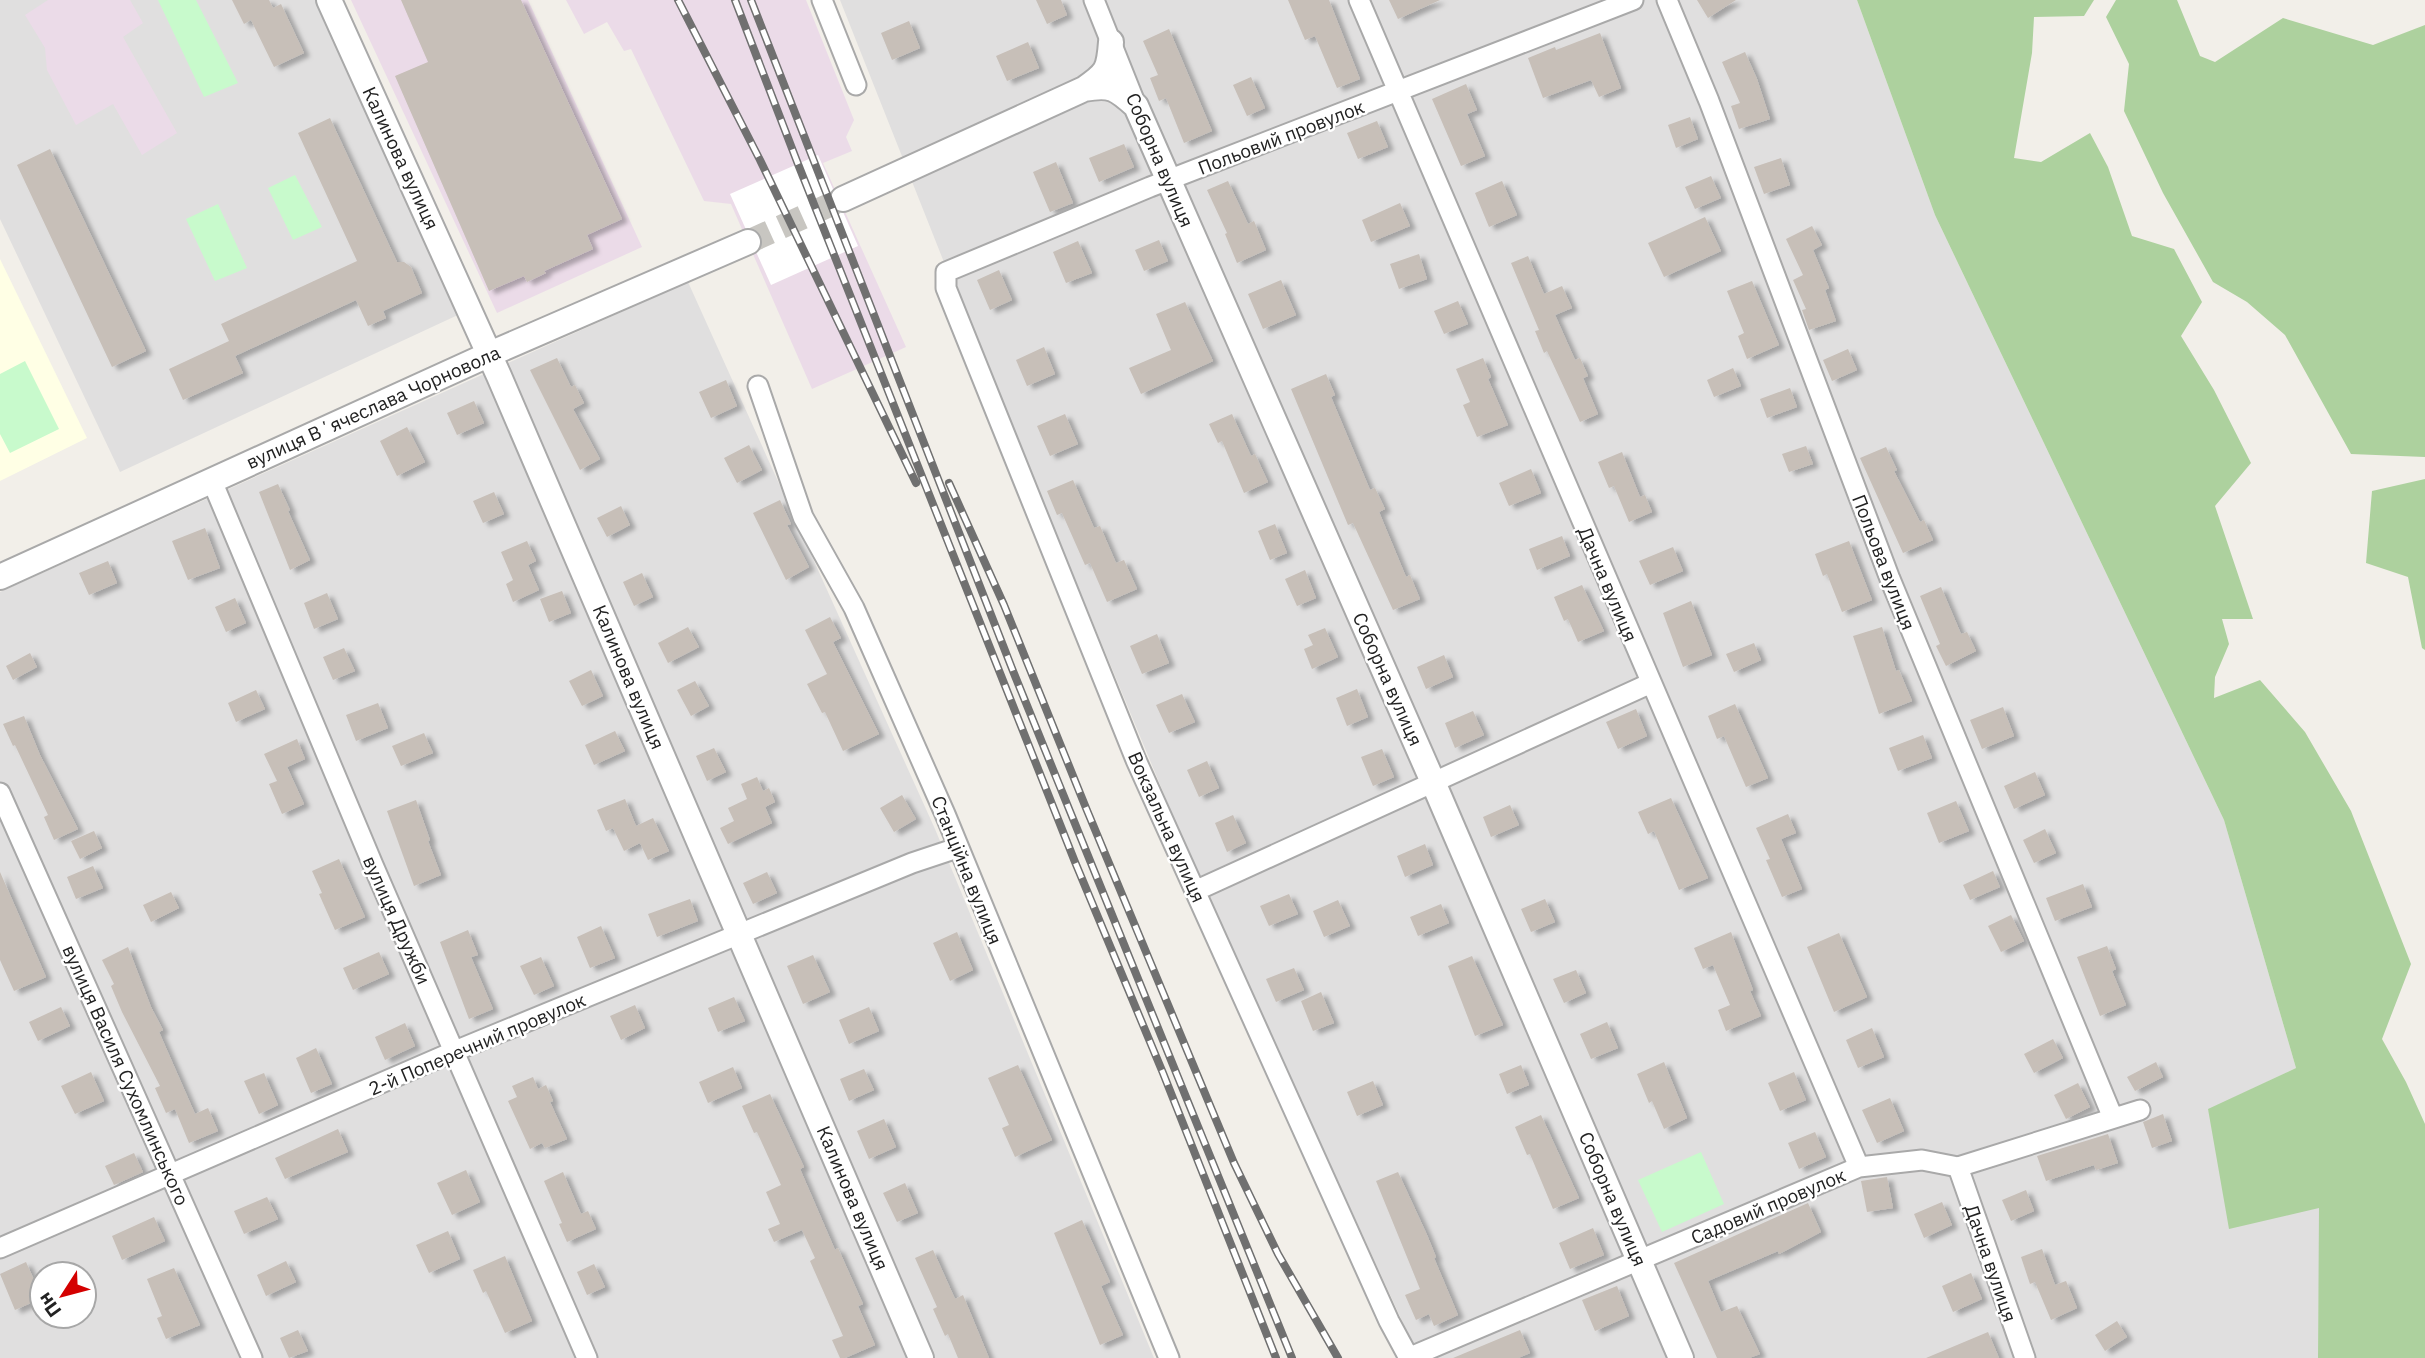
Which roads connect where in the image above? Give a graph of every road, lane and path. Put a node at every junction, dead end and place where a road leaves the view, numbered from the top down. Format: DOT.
graph roads {
  1 [pos="329,0"];
  2 [pos="822,0"];
  3 [pos="1094,0"];
  4 [pos="1359,0"];
  5 [pos="1633,0"];
  6 [pos="1667,0"];
  7 [pos="1111,42"];
  8 [pos="856,85"];
  9 [pos="1084,89"];
  10 [pos="1398,92"];
  11 [pos="1136,106"];
  12 [pos="1168,181"];
  13 [pos="843,199"];
  14 [pos="748,242"];
  15 [pos="946,288"];
  16 [pos="490,354"];
  17 [pos="758,386"];
  18 [pos="212,481"];
  19 [pos="0,577"];
  20 [pos="1651,683"];
  21 [pos="1433,782"];
  22 [pos="0,793"];
  23 [pos="957,848"];
  24 [pos="1195,891"];
  25 [pos="741,934"];
  26 [pos="455,1052"];
  27 [pos="2140,1110"];
  28 [pos="2113,1118"];
  29 [pos="1859,1167"];
  30 [pos="1958,1167"];
  31 [pos="171,1175"];
  32 [pos="0,1248"];
  33 [pos="1639,1259"];
  34 [pos="252,1358"];
  35 [pos="587,1358"];
  36 [pos="921,1358"];
  37 [pos="1169,1358"];
  38 [pos="1408,1358"];
  39 [pos="1681,1358"];
  40 [pos="2025,1358"];
  1 -- 16 [label="street, Калинова вулиця"];
  2 -- 8 [label="street"];
  3 -- 7 [label="street, Соборна вулиця"];
  4 -- 10 [label="street, Дачна вулиця"];
  5 -- 10 [label="street, Польовий провулок"];
  6 -- 28 [label="street, Польова вулиця"];
  7 -- 9 [label="street"];
  7 -- 11 [label="street, Соборна вулиця"];
  9 -- 11 [label="street"];
  9 -- 13 [label="street"];
  10 -- 12 [label="street, Польовий провулок"];
  10 -- 20 [label="street, Дачна вулиця"];
  11 -- 12 [label="street, Соборна вулиця"];
  12 -- 15 [label="street, Польовий провулок"];
  12 -- 21 [label="street, Соборна вулиця"];
  14 -- 16 [label="street, вулиця Вʼячеслава Чорновола"];
  15 -- 24 [label="street, Вокзальна вулиця"];
  16 -- 18 [label="street, вулиця Вʼячеслава Чорновола"];
  16 -- 25 [label="street, Калинова вулиця"];
  17 -- 23 [label="street, Станційна вулиця"];
  18 -- 19 [label="street, вулиця Вʼячеслава Чорновола"];
  18 -- 26 [label="street, вулиця Дружби"];
  20 -- 21 [label="street"];
  20 -- 29 [label="street, Дачна вулиця"];
  21 -- 24 [label="street"];
  21 -- 33 [label="street, Соборна вулиця"];
  22 -- 31 [label="street, вулиця Василя Сухомлинського"];
  23 -- 25 [label="street, 2-й Поперечний провулок"];
  23 -- 37 [label="street, Станційна вулиця"];
  24 -- 38 [label="street, Вокзальна вулиця"];
  25 -- 26 [label="street, 2-й Поперечний провулок"];
  25 -- 36 [label="street, Калинова вулиця"];
  26 -- 31 [label="street, 2-й Поперечний провулок"];
  26 -- 35 [label="street, вулиця Дружби"];
  27 -- 28 [label="street, Садовий провулок"];
  28 -- 30 [label="street, Садовий провулок"];
  29 -- 30 [label="street, Садовий провулок"];
  29 -- 33 [label="street, Садовий провулок"];
  30 -- 40 [label="street, Дачна вулиця"];
  31 -- 32 [label="street, 2-й Поперечний провулок"];
  31 -- 34 [label="street, вулиця Василя Сухомлинського"];
  33 -- 38 [label="street, Садовий провулок"];
  33 -- 39 [label="street, Соборна вулиця"];
}
